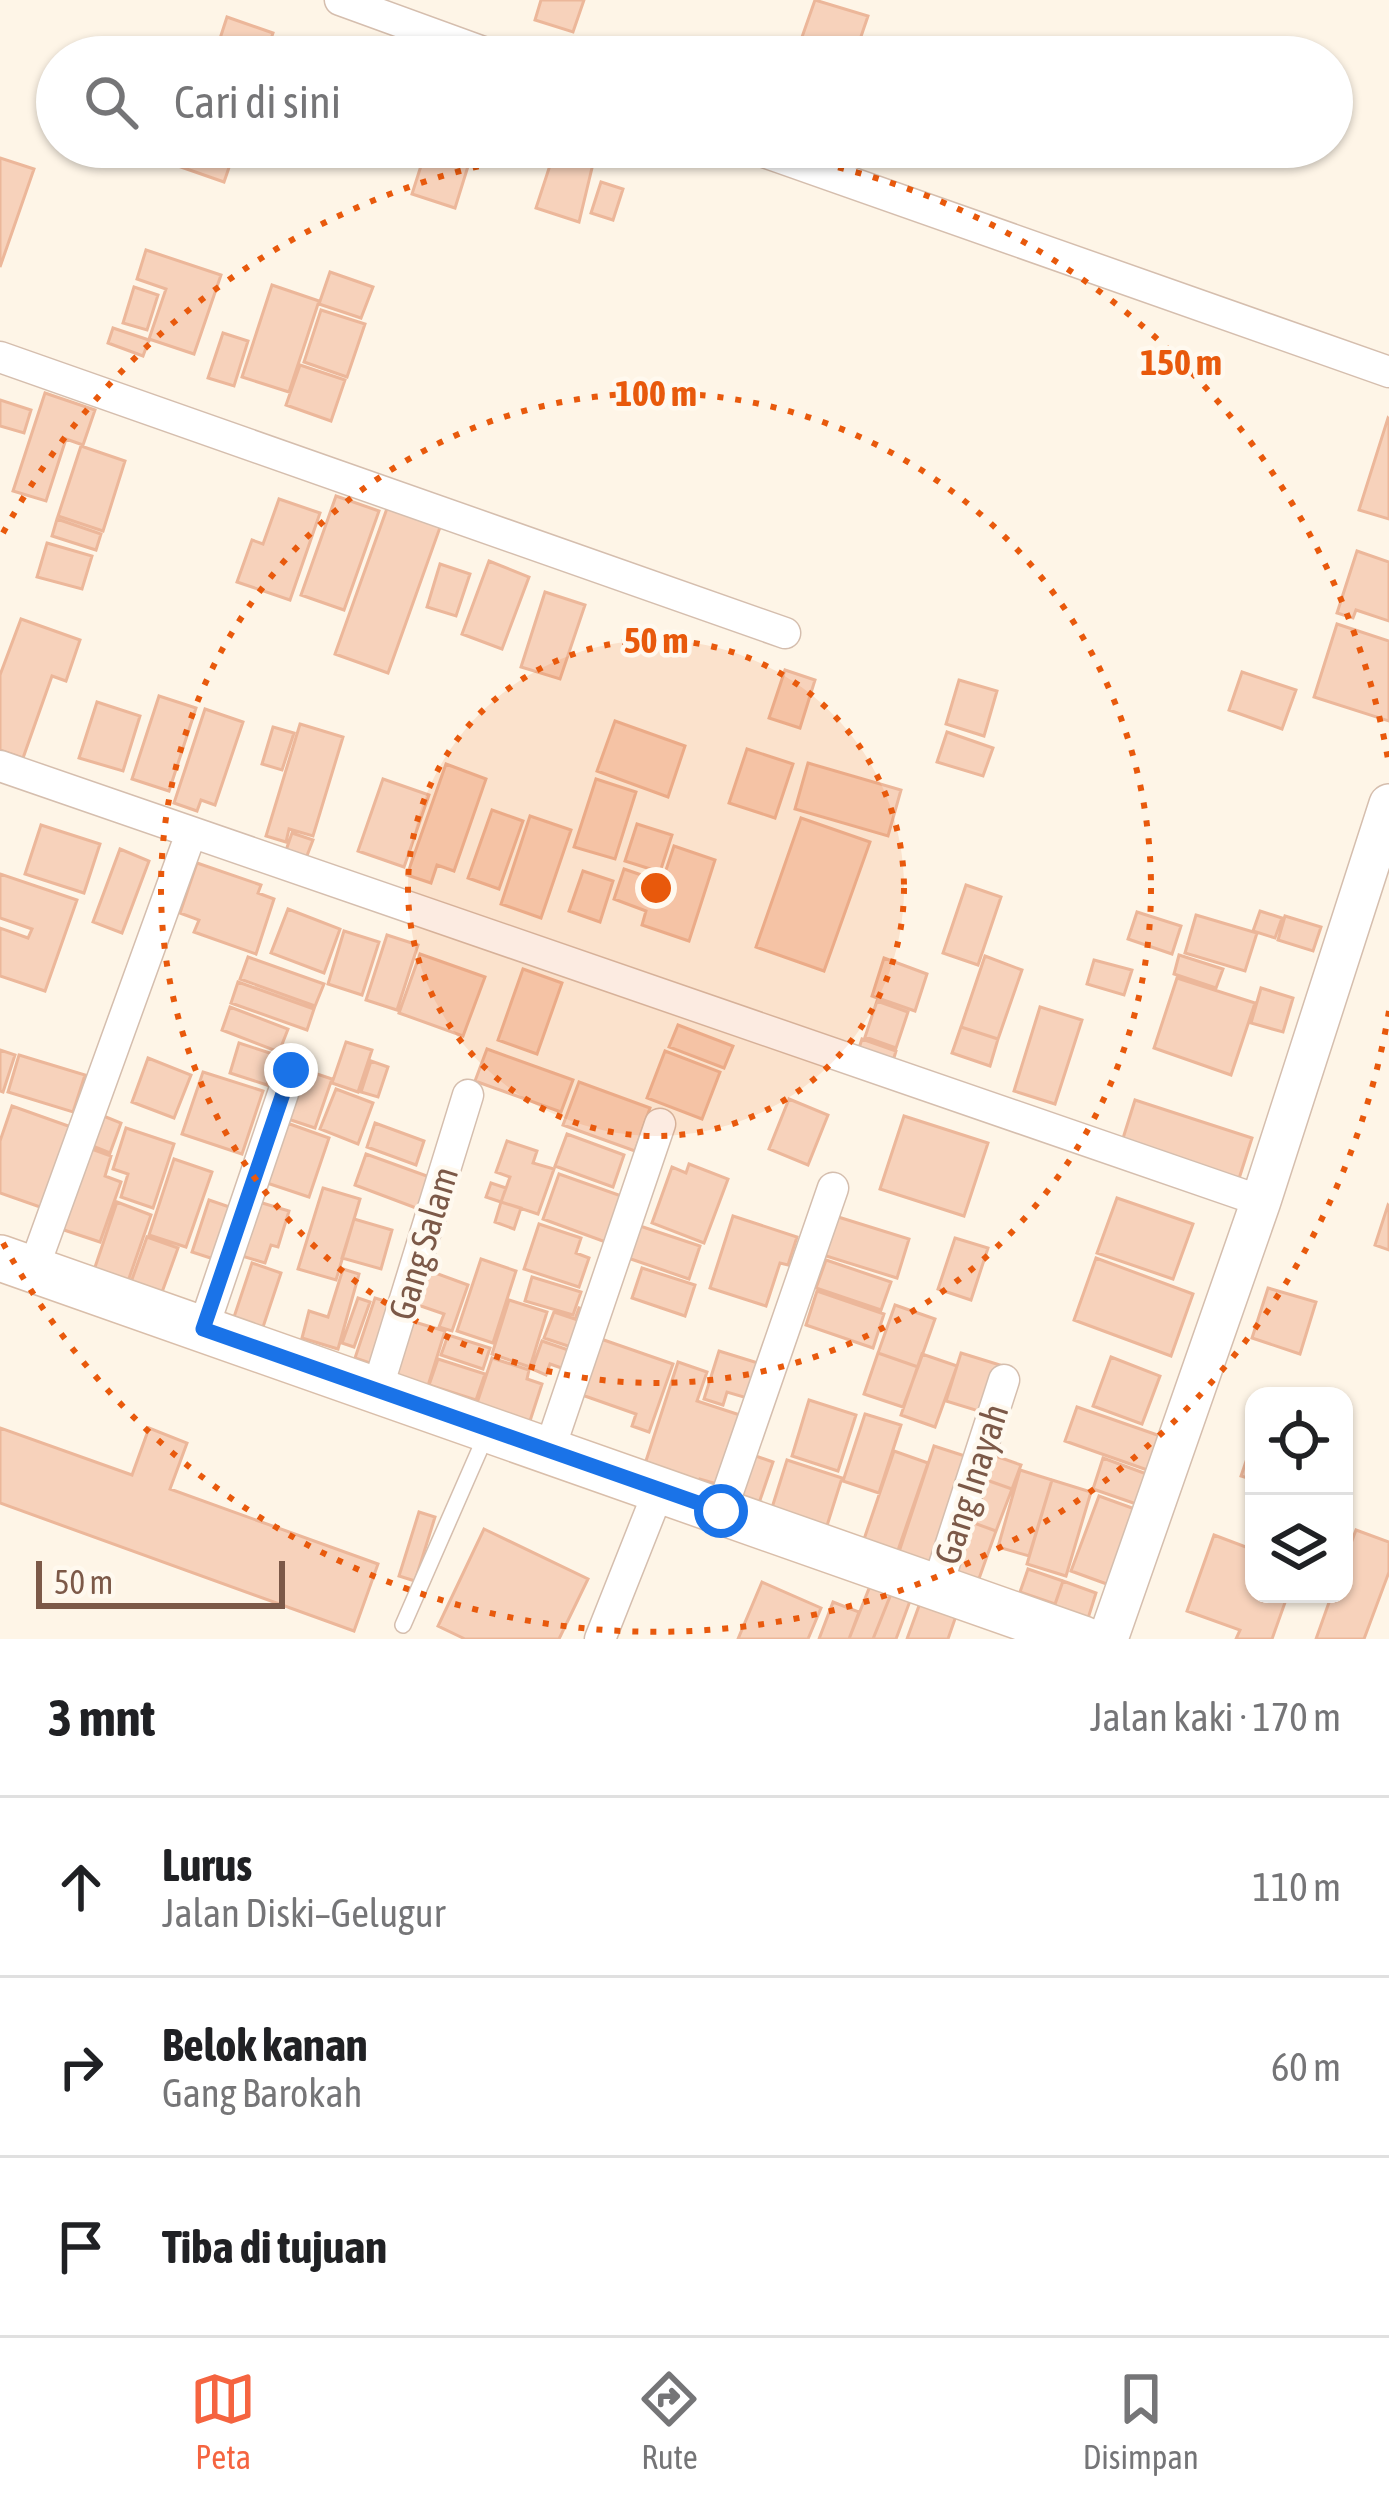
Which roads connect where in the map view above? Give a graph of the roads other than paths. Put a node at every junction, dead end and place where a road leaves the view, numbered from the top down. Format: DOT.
graph roads {
  1 [pos="340,0"];
  2 [pos="439,36"];
  3 [pos="810,168"];
  4 [pos="0,357"];
  5 [pos="1389,372"];
  6 [pos="785,633"];
  7 [pos="0,766"];
  8 [pos="1389,804"];
  9 [pos="190,836"];
  10 [pos="291,1070"];
  11 [pos="468,1095"];
  12 [pos="660,1124"];
  13 [pos="833,1188"];
  14 [pos="1261,1201"];
  15 [pos="16,1264"];
  16 [pos="203,1329"];
  17 [pos="1004,1380"];
  18 [pos="377,1390"];
  19 [pos="488,1430"];
  20 [pos="549,1451"];
  21 [pos="659,1490"];
  22 [pos="721,1511"];
  23 [pos="937,1587"];
  24 [pos="403,1625"];
  25 [pos="600,1639"];
  26 [pos="1084,1639"];
  27 [pos="1108,1639"];
  1 -- 2 [label="street"];
  3 -- 5 [label="street"];
  4 -- 6 [label="street"];
  7 -- 9 [label="street"];
  8 -- 14 [label="street"];
  9 -- 14 [label="street"];
  9 -- 15 [label="street"];
  10 -- 16 [label="street"];
  11 -- 18 [label="street, Gang Salam"];
  12 -- 20 [label="street"];
  13 -- 22 [label="street"];
  14 -- 27 [label="street"];
  15 -- 16 [label="main road"];
  16 -- 18 [label="main road"];
  17 -- 23 [label="street, Gang Inayah"];
  18 -- 19 [label="main road"];
  19 -- 20 [label="main road"];
  19 -- 24 [label="lane"];
  20 -- 21 [label="main road"];
  21 -- 22 [label="main road"];
  21 -- 25 [label="street"];
  22 -- 23 [label="main road"];
  23 -- 26 [label="main road"];
}
